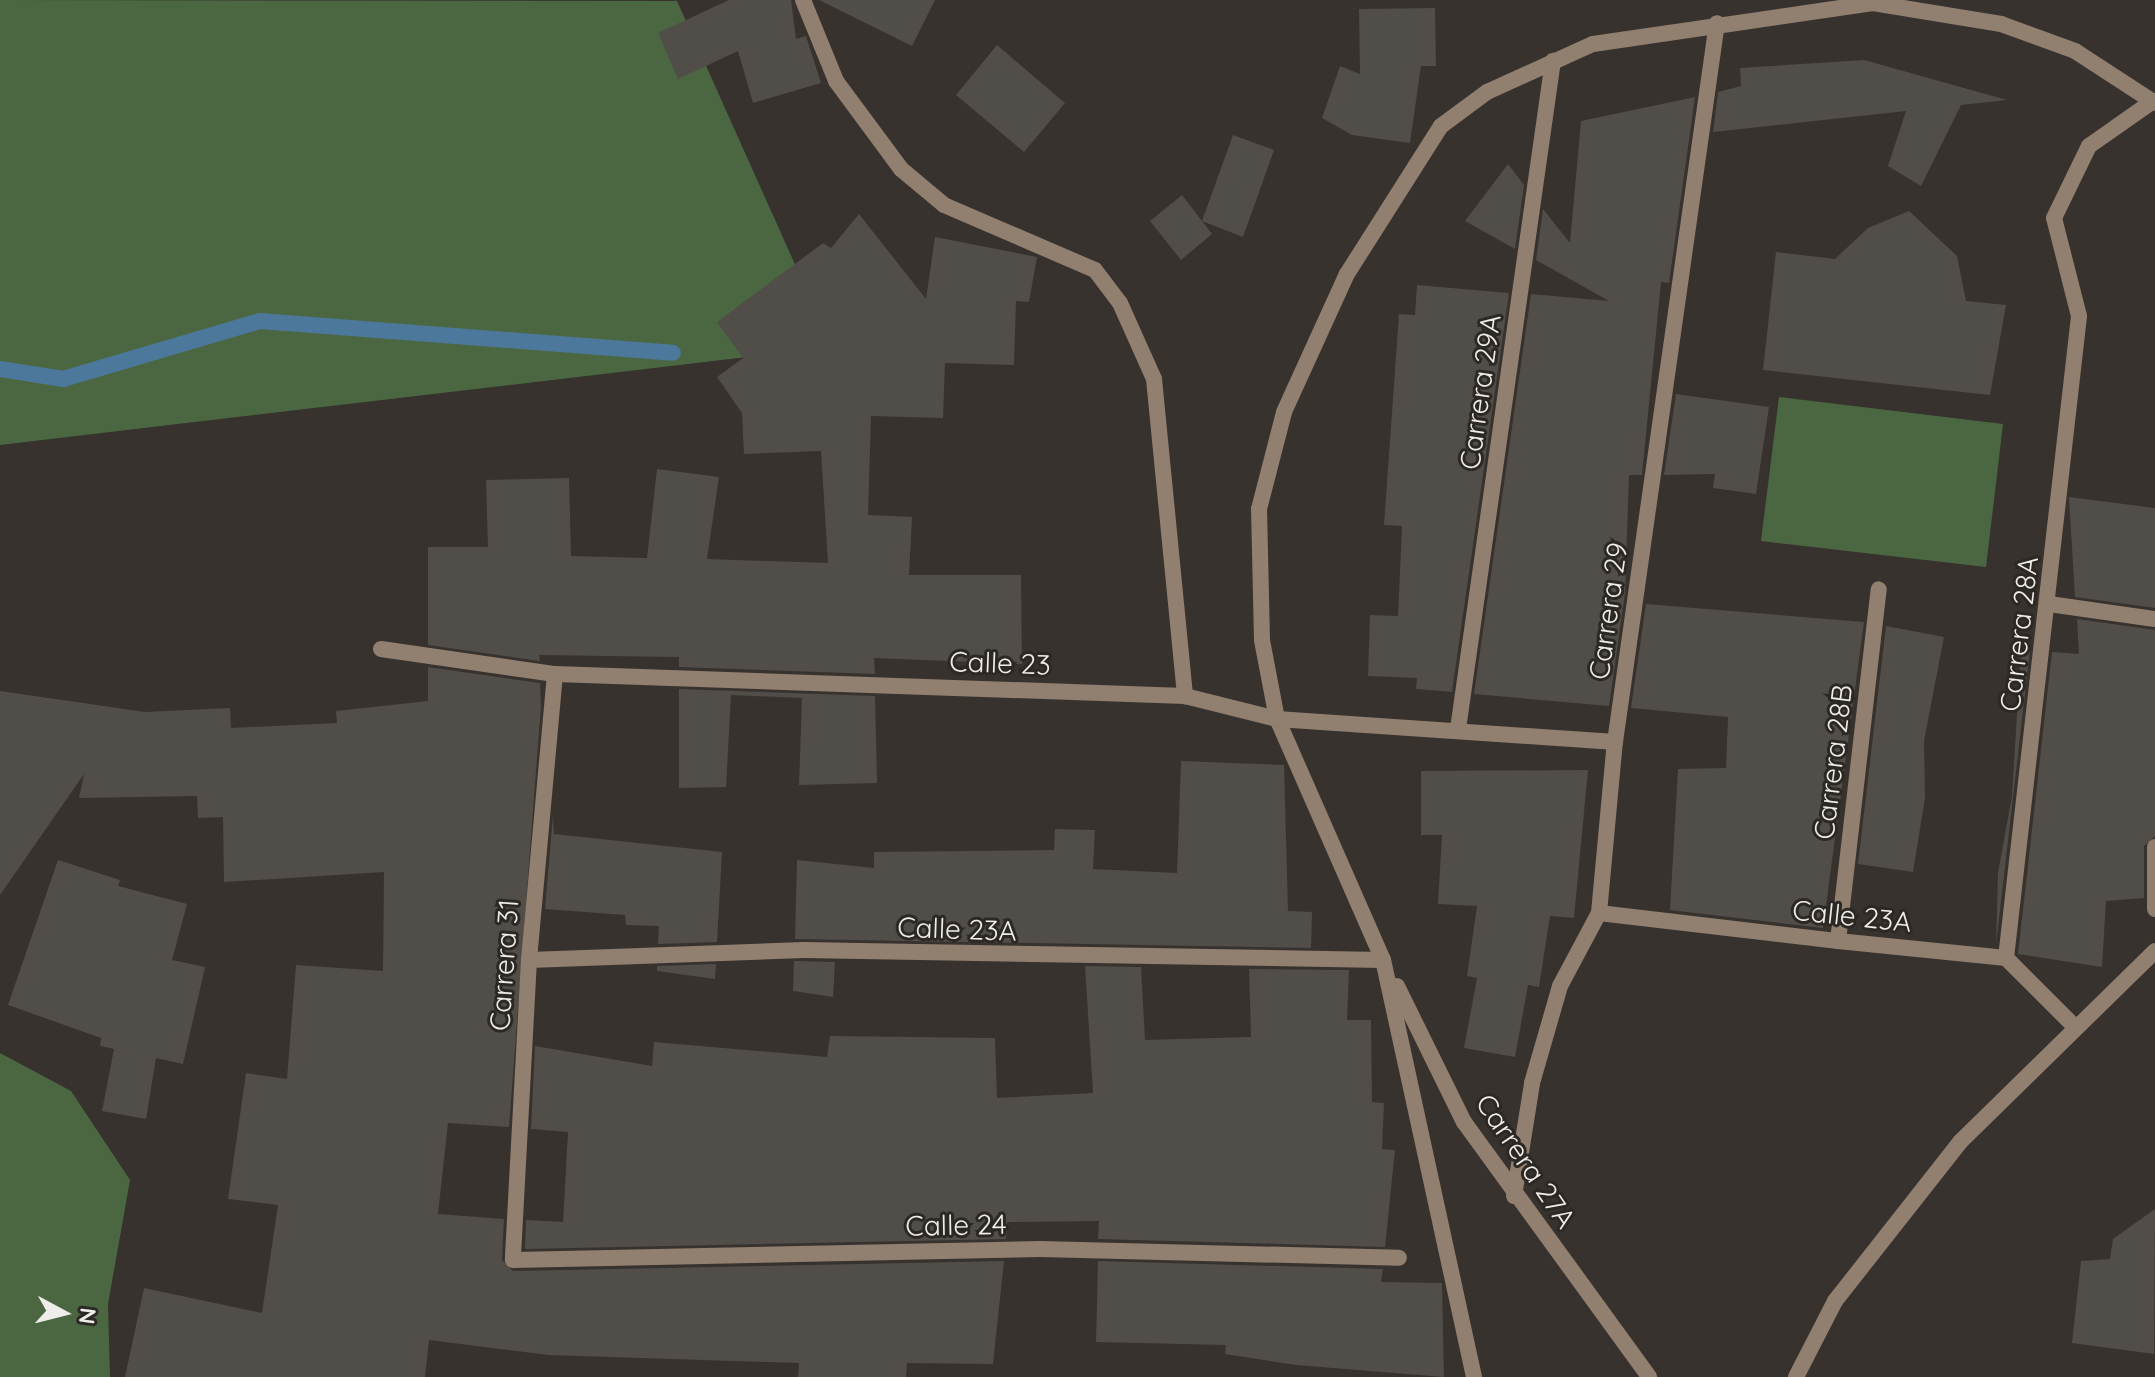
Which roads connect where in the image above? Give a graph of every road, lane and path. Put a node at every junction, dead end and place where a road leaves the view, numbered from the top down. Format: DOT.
graph roads {
  1 [pos="803,0"];
  2 [pos="1717,23"];
  3 [pos="1553,61"];
  4 [pos="2154,102"];
  5 [pos="1879,589"];
  6 [pos="2049,604"];
  7 [pos="2155,619"];
  8 [pos="381,649"];
  9 [pos="555,674"];
  10 [pos="1185,696"];
  11 [pos="1277,719"];
  12 [pos="1458,729"];
  13 [pos="1615,742"];
  14 [pos="2155,847"];
  15 [pos="2155,909"];
  16 [pos="1599,913"];
  17 [pos="1838,941"];
  18 [pos="2155,951"];
  19 [pos="2006,958"];
  20 [pos="529,960"];
  21 [pos="1383,960"];
  22 [pos="2073,1025"];
  23 [pos="1514,1196"];
  24 [pos="1399,1258"];
  25 [pos="513,1260"];
  26 [pos="1474,1377"];
  27 [pos="1649,1377"];
  28 [pos="1796,1377"];
  1 -- 10 [label="street"];
  2 -- 3 [label="street"];
  2 -- 4 [label="street"];
  2 -- 13 [label="street, Carrera 29"];
  3 -- 11 [label="street"];
  3 -- 12 [label="street, Carrera 29A"];
  4 -- 6 [label="street, Carrera 28A"];
  5 -- 17 [label="street, Carrera 28B"];
  6 -- 7 [label="street"];
  6 -- 19 [label="street, Carrera 28A"];
  8 -- 9 [label="street, Calle 23"];
  9 -- 10 [label="street, Calle 23"];
  9 -- 20 [label="street, Carrera 31"];
  10 -- 11 [label="street, Calle 23"];
  11 -- 12 [label="street, Calle 23"];
  11 -- 21 [label="street"];
  12 -- 13 [label="street, Calle 23"];
  13 -- 16 [label="street, Carrera 29"];
  14 -- 15 [label="street"];
  16 -- 17 [label="street, Calle 23A"];
  16 -- 23 [label="street, Carrera 29"];
  17 -- 19 [label="street, Calle 23A"];
  18 -- 22 [label="street"];
  19 -- 22 [label="street"];
  20 -- 21 [label="street, Calle 23A"];
  20 -- 25 [label="street, Carrera 31"];
  21 -- 23 [label="street, Carrera 27A"];
  21 -- 26 [label="street"];
  22 -- 28 [label="street"];
  23 -- 27 [label="street, Carrera 27A"];
  24 -- 25 [label="street, Calle 24"];
}
